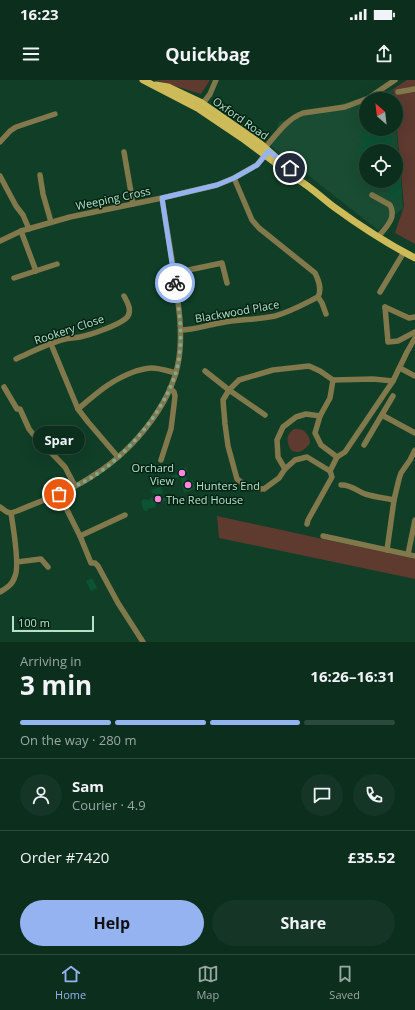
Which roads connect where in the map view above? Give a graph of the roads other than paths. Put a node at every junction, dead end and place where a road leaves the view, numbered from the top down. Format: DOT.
graph roads {
  1 [pos="143,80"];
  2 [pos="216,80"];
  3 [pos="395,80"];
  4 [pos="415,89"];
  5 [pos="377,92"];
  6 [pos="398,92"];
  7 [pos="359,102"];
  8 [pos="201,107"];
  9 [pos="55,114"];
  10 [pos="0,142"];
  11 [pos="124,152"];
  12 [pos="265,152"];
  13 [pos="40,175"];
  14 [pos="0,176"];
  15 [pos="234,178"];
  16 [pos="372,195"];
  17 [pos="162,198"];
  18 [pos="133,204"];
  19 [pos="52,222"];
  20 [pos="29,229"];
  21 [pos="21,231"];
  22 [pos="378,237"];
  23 [pos="0,241"];
  24 [pos="404,252"];
  25 [pos="415,258"];
  26 [pos="57,264"];
  27 [pos="36,271"];
  28 [pos="174,273"];
  29 [pos="14,278"];
  30 [pos="227,283"];
  31 [pos="380,292"];
  32 [pos="124,296"];
  33 [pos="318,297"];
  34 [pos="326,314"];
  35 [pos="415,317"];
  36 [pos="180,330"];
  37 [pos="415,332"];
  38 [pos="415,338"];
  39 [pos="51,344"];
  40 [pos="16,359"];
  41 [pos="400,368"];
  42 [pos="205,371"];
  43 [pos="176,373"];
  44 [pos="415,376"];
  45 [pos="333,380"];
  46 [pos="393,381"];
  47 [pos="4,387"];
  48 [pos="170,388"];
  49 [pos="230,390"];
  50 [pos="393,396"];
  51 [pos="78,409"];
  52 [pos="265,415"];
  53 [pos="382,415"];
  54 [pos="320,416"];
  55 [pos="415,433"];
  56 [pos="364,445"];
  57 [pos="415,450"];
  58 [pos="118,457"];
  59 [pos="337,457"];
  60 [pos="161,460"];
  61 [pos="412,462"];
  62 [pos="285,469"];
  63 [pos="330,471"];
  64 [pos="341,485"];
  65 [pos="75,486"];
  66 [pos="59,494"];
  67 [pos="394,500"];
  68 [pos="0,507"];
  69 [pos="11,513"];
  70 [pos="125,516"];
  71 [pos="415,520"];
  72 [pos="307,524"];
  73 [pos="80,536"];
  74 [pos="323,536"];
  75 [pos="387,550"];
  76 [pos="408,554"];
  77 [pos="415,556"];
  78 [pos="17,562"];
  79 [pos="48,567"];
  80 [pos="0,592"];
  81 [pos="143,642"];
  1 -- 8 [label="main road, Oxford Road"];
  2 -- 8 [label="street"];
  3 -- 5 [label="street, Weeping Cross"];
  4 -- 6 [label="street"];
  7 -- 12 [label="street, Weeping Cross"];
  8 -- 12 [label="main road, Oxford Road"];
  9 -- 10 [label="street"];
  11 -- 18 [label="street"];
  12 -- 15 [label="street, Weeping Cross"];
  12 -- 22 [label="main road, Oxford Road"];
  13 -- 19 [label="street"];
  14 -- 20 [label="street"];
  15 -- 17 [label="street, Weeping Cross"];
  15 -- 33 [label="street"];
  16 -- 22 [label="street"];
  17 -- 18 [label="street, Weeping Cross"];
  17 -- 28 [label="street"];
  18 -- 19 [label="street, Weeping Cross"];
  19 -- 20 [label="street, Weeping Cross"];
  20 -- 21 [label="street, Weeping Cross"];
  21 -- 23 [label="street, Weeping Cross"];
  21 -- 27 [label="street"];
  22 -- 24 [label="main road, Oxford Road"];
  24 -- 25 [label="main road, Oxford Road"];
  24 -- 31 [label="street"];
  26 -- 27 [label="street"];
  27 -- 29 [label="street"];
  28 -- 30 [label="street"];
  28 -- 36 [label="street"];
  32 -- 39 [label="street, Rookery Close"];
  33 -- 34 [label="street"];
  33 -- 36 [label="street, Blackwood Place"];
  35 -- 37 [label="street"];
  36 -- 43 [label="street"];
  38 -- 41 [label="street"];
  39 -- 40 [label="street, Rookery Close"];
  39 -- 51 [label="street"];
  41 -- 44 [label="street"];
  41 -- 46 [label="street"];
  42 -- 49 [label="street"];
  43 -- 48 [label="street"];
  43 -- 51 [label="street"];
  45 -- 46 [label="street"];
  45 -- 49 [label="street"];
  45 -- 54 [label="street"];
  46 -- 59 [label="street"];
  47 -- 65 [label="street"];
  48 -- 58 [label="street"];
  48 -- 60 [label="street"];
  49 -- 52 [label="street"];
  49 -- 62 [label="street"];
  50 -- 53 [label="street"];
  51 -- 58 [label="street"];
  53 -- 55 [label="street"];
  53 -- 56 [label="street"];
  54 -- 59 [label="street"];
  54 -- 62 [label="street"];
  57 -- 61 [label="street"];
  58 -- 65 [label="street"];
  59 -- 63 [label="street"];
  61 -- 67 [label="street"];
  62 -- 63 [label="street"];
  63 -- 72 [label="street"];
  64 -- 67 [label="street"];
  65 -- 66 [label="street"];
  66 -- 69 [label="street"];
  66 -- 73 [label="street"];
  67 -- 75 [label="street"];
  68 -- 69 [label="street"];
  69 -- 78 [label="street"];
  70 -- 73 [label="street"];
  71 -- 76 [label="street"];
  73 -- 81 [label="street"];
  74 -- 75 [label="street"];
  75 -- 76 [label="street"];
  76 -- 77 [label="street"];
  78 -- 79 [label="street"];
  78 -- 80 [label="street"];
}
